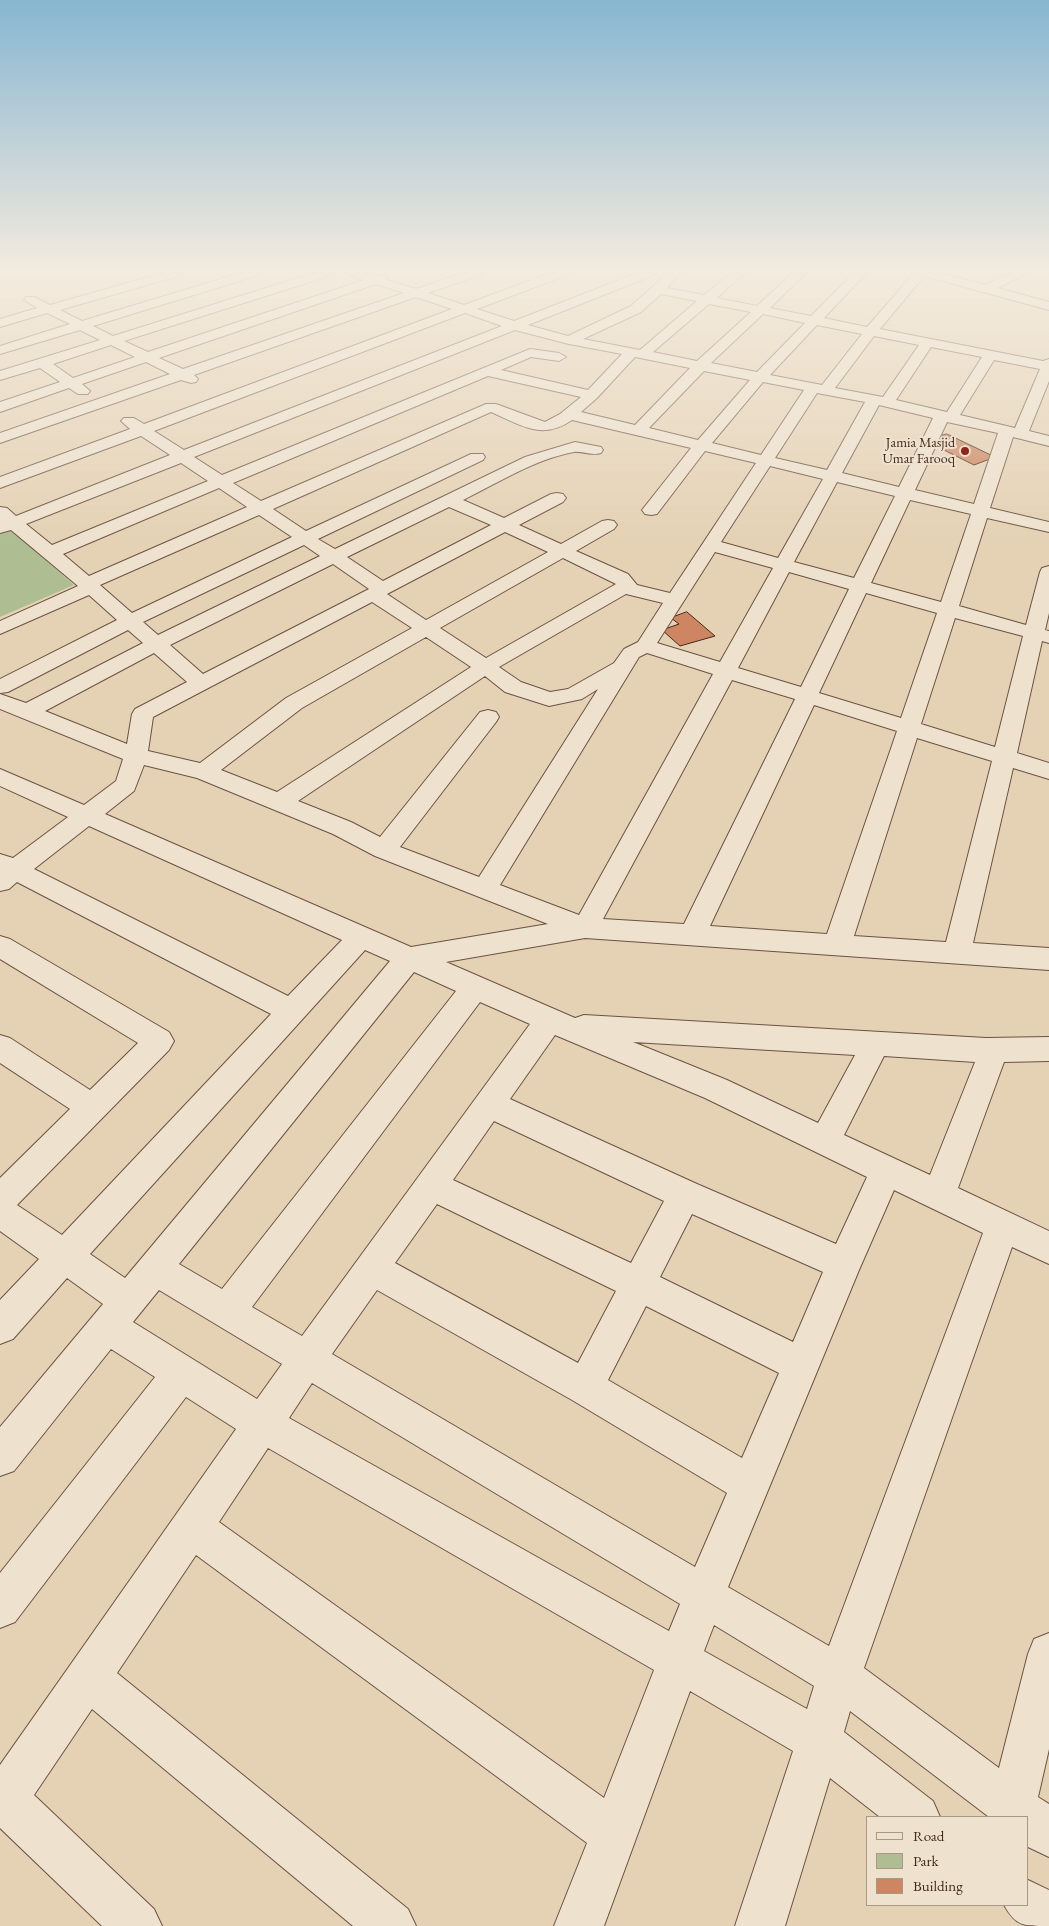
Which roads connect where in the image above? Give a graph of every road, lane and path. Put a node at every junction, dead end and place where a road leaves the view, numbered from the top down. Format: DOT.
graph roads {
  1 [pos="45,362"];
  2 [pos="133,362"];
  3 [pos="157,362"];
  4 [pos="217,362"];
  5 [pos="319,362"];
  6 [pos="382,362"];
  7 [pos="421,362"];
  8 [pos="509,362"];
  9 [pos="627,362"];
  10 [pos="684,362"];
  11 [pos="704,362"];
  12 [pos="774,362"];
  13 [pos="843,362"];
  14 [pos="912,362"];
  15 [pos="985,362"];
  16 [pos="1021,362"];
  17 [pos="42,363"];
  18 [pos="701,365"];
  19 [pos="1048,368"];
  20 [pos="400,370"];
  21 [pos="487,371"];
  22 [pos="182,374"];
  23 [pos="0,376"];
  24 [pos="761,376"];
  25 [pos="72,383"];
  26 [pos="446,388"];
  27 [pos="819,388"];
  28 [pos="592,395"];
  29 [pos="227,396"];
  30 [pos="881,401"];
  31 [pos="101,402"];
  32 [pos="0,407"];
  33 [pos="490,407"];
  34 [pos="568,414"];
  35 [pos="947,417"];
  36 [pos="277,419"];
  37 [pos="141,429"];
  38 [pos="638,431"];
  39 [pos="1014,433"];
  40 [pos="0,438"];
  41 [pos="322,439"];
  42 [pos="1049,441"];
  43 [pos="701,446"];
  44 [pos="596,450"];
  45 [pos="182,456"];
  46 [pos="477,457"];
  47 [pos="368,460"];
  48 [pos="764,460"];
  49 [pos="385,468"];
  50 [pos="402,476"];
  51 [pos="832,476"];
  52 [pos="220,481"];
  53 [pos="0,483"];
  54 [pos="420,484"];
  55 [pos="904,493"];
  56 [pos="558,498"];
  57 [pos="449,500"];
  58 [pos="260,508"];
  59 [pos="652,510"];
  60 [pos="980,511"];
  61 [pos="4,521"];
  62 [pos="505,525"];
  63 [pos="608,525"];
  64 [pos="1049,527"];
  65 [pos="306,538"];
  66 [pos="710,545"];
  67 [pos="561,551"];
  68 [pos="49,553"];
  69 [pos="334,557"];
  70 [pos="783,565"];
  71 [pos="1049,572"];
  72 [pos="626,585"];
  73 [pos="89,586"];
  74 [pos="860,586"];
  75 [pos="378,591"];
  76 [pos="674,600"];
  77 [pos="948,610"];
  78 [pos="130,621"];
  79 [pos="0,628"];
  80 [pos="425,629"];
  81 [pos="1042,635"];
  82 [pos="156,644"];
  83 [pos="645,646"];
  84 [pos="486,666"];
  85 [pos="622,666"];
  86 [pos="726,671"];
  87 [pos="201,683"];
  88 [pos="0,687"];
  89 [pos="808,696"];
  90 [pos="0,701"];
  91 [pos="26,712"];
  92 [pos="488,717"];
  93 [pos="909,728"];
  94 [pos="136,756"];
  95 [pos="1004,757"];
  96 [pos="1049,771"];
  97 [pos="204,772"];
  98 [pos="0,777"];
  99 [pos="279,802"];
  100 [pos="88,814"];
  101 [pos="384,850"];
  102 [pos="5,872"];
  103 [pos="484,889"];
  104 [pos="585,928"];
  105 [pos="692,935"];
  106 [pos="361,937"];
  107 [pos="837,945"];
  108 [pos="0,946"];
  109 [pos="957,953"];
  110 [pos="409,958"];
  111 [pos="1049,959"];
  112 [pos="475,988"];
  113 [pos="291,1011"];
  114 [pos="555,1023"];
  115 [pos="876,1044"];
  116 [pos="0,1048"];
  117 [pos="1049,1049"];
  118 [pos="994,1050"];
  119 [pos="488,1104"];
  120 [pos="93,1108"];
  121 [pos="825,1141"];
  122 [pos="886,1170"];
  123 [pos="6,1185"];
  124 [pos="430,1185"];
  125 [pos="685,1195"];
  126 [pos="939,1195"];
  127 [pos="0,1212"];
  128 [pos="1002,1227"];
  129 [pos="1049,1248"];
  130 [pos="64,1256"];
  131 [pos="844,1264"];
  132 [pos="154,1268"];
  133 [pos="372,1269"];
  134 [pos="638,1284"];
  135 [pos="227,1311"];
  136 [pos="117,1313"];
  137 [pos="0,1326"];
  138 [pos="307,1359"];
  139 [pos="802,1365"];
  140 [pos="182,1373"];
  141 [pos="585,1387"];
  142 [pos="263,1424"];
  143 [pos="0,1457"];
  144 [pos="751,1485"];
  145 [pos="192,1527"];
  146 [pos="704,1595"];
  147 [pos="0,1606"];
  148 [pos="1049,1654"];
  149 [pos="679,1661"];
  150 [pos="840,1676"];
  151 [pos="88,1677"];
  152 [pos="818,1740"];
  153 [pos="2,1802"];
  154 [pos="1023,1814"];
  155 [pos="916,1816"];
  156 [pos="1029,1819"];
  157 [pos="614,1834"];
  158 [pos="1049,1834"];
  159 [pos="1029,1905"];
  160 [pos="1049,1920"];
  161 [pos="125,1922"];
  162 [pos="392,1926"];
  163 [pos="579,1926"];
  164 [pos="760,1926"];
  1 -- 17 [label="street"];
  2 -- 25 [label="street"];
  3 -- 22 [label="street"];
  4 -- 22 [label="street"];
  5 -- 29 [label="street"];
  6 -- 20 [label="street"];
  7 -- 20 [label="street"];
  8 -- 21 [label="street"];
  9 -- 28 [label="street"];
  10 -- 18 [label="street"];
  11 -- 18 [label="street"];
  12 -- 24 [label="street"];
  13 -- 27 [label="street"];
  14 -- 30 [label="street"];
  15 -- 35 [label="street"];
  16 -- 19 [label="street"];
  17 -- 23 [label="street"];
  17 -- 25 [label="street"];
  18 -- 24 [label="street"];
  18 -- 38 [label="street"];
  19 -- 39 [label="street"];
  20 -- 26 [label="street"];
  20 -- 36 [label="street"];
  21 -- 26 [label="street"];
  21 -- 28 [label="street"];
  22 -- 29 [label="street"];
  22 -- 31 [label="street"];
  24 -- 27 [label="street"];
  24 -- 43 [label="street"];
  25 -- 31 [label="street"];
  25 -- 32 [label="street"];
  26 -- 33 [label="street"];
  26 -- 41 [label="street"];
  27 -- 30 [label="street"];
  27 -- 48 [label="street"];
  28 -- 34 [label="street"];
  29 -- 36 [label="street"];
  29 -- 37 [label="street"];
  30 -- 35 [label="street"];
  30 -- 51 [label="street"];
  31 -- 37 [label="street"];
  31 -- 40 [label="street"];
  33 -- 34 [label="street"];
  33 -- 47 [label="street"];
  34 -- 38 [label="street"];
  35 -- 39 [label="street"];
  35 -- 55 [label="street"];
  36 -- 41 [label="street"];
  36 -- 45 [label="street"];
  37 -- 45 [label="street"];
  37 -- 53 [label="street"];
  38 -- 43 [label="street"];
  39 -- 42 [label="street"];
  39 -- 60 [label="street"];
  41 -- 47 [label="street"];
  41 -- 52 [label="street"];
  43 -- 48 [label="street"];
  43 -- 59 [label="street"];
  44 -- 57 [label="street"];
  45 -- 52 [label="street"];
  45 -- 61 [label="street"];
  46 -- 54 [label="street"];
  47 -- 49 [label="street"];
  47 -- 58 [label="street"];
  48 -- 51 [label="street"];
  48 -- 66 [label="street"];
  50 -- 54 [label="street"];
  51 -- 55 [label="street"];
  51 -- 70 [label="street"];
  52 -- 58 [label="street"];
  52 -- 68 [label="street"];
  54 -- 65 [label="street"];
  55 -- 60 [label="street"];
  55 -- 74 [label="street"];
  56 -- 62 [label="street"];
  57 -- 62 [label="street"];
  57 -- 69 [label="street"];
  58 -- 65 [label="street"];
  58 -- 73 [label="street"];
  60 -- 64 [label="street"];
  60 -- 77 [label="street"];
  61 -- 68 [label="street"];
  62 -- 67 [label="street"];
  62 -- 75 [label="street"];
  63 -- 67 [label="street"];
  65 -- 69 [label="street"];
  65 -- 78 [label="street"];
  66 -- 70 [label="street"];
  66 -- 76 [label="street"];
  67 -- 72 [label="street"];
  67 -- 80 [label="street"];
  68 -- 73 [label="street"];
  69 -- 75 [label="street"];
  69 -- 82 [label="street"];
  70 -- 74 [label="street"];
  70 -- 86 [label="street"];
  71 -- 81 [label="street"];
  72 -- 76 [label="street"];
  72 -- 84 [label="street"];
  73 -- 78 [label="street"];
  73 -- 79 [label="street"];
  74 -- 77 [label="street"];
  74 -- 89 [label="street"];
  75 -- 80 [label="street"];
  75 -- 87 [label="street"];
  76 -- 83 [label="street"];
  77 -- 81 [label="street"];
  77 -- 93 [label="street"];
  78 -- 82 [label="street"];
  78 -- 88 [label="street"];
  80 -- 84 [label="street"];
  80 -- 97 [label="street"];
  81 -- 95 [label="street"];
  82 -- 87 [label="street"];
  82 -- 91 [label="street"];
  83 -- 85 [label="street"];
  83 -- 86 [label="street"];
  84 -- 85 [label="street"];
  84 -- 99 [label="street"];
  85 -- 103 [label="street"];
  86 -- 89 [label="street"];
  86 -- 104 [label="street"];
  87 -- 94 [label="street"];
  89 -- 93 [label="street"];
  89 -- 105 [label="street"];
  90 -- 91 [label="street"];
  91 -- 94 [label="street"];
  92 -- 101 [label="street"];
  93 -- 95 [label="street"];
  93 -- 107 [label="street"];
  94 -- 97 [label="street"];
  94 -- 100 [label="street"];
  95 -- 96 [label="street"];
  95 -- 109 [label="street"];
  97 -- 99 [label="street"];
  98 -- 100 [label="street"];
  99 -- 101 [label="street"];
  100 -- 102 [label="street"];
  100 -- 106 [label="street"];
  101 -- 103 [label="street"];
  102 -- 113 [label="street"];
  103 -- 104 [label="street"];
  104 -- 105 [label="street"];
  104 -- 110 [label="street"];
  105 -- 107 [label="street"];
  106 -- 110 [label="street"];
  106 -- 113 [label="street"];
  107 -- 109 [label="street"];
  108 -- 120 [label="street"];
  109 -- 111 [label="street"];
  110 -- 112 [label="street"];
  110 -- 132 [label="street"];
  112 -- 114 [label="street"];
  112 -- 135 [label="street"];
  113 -- 130 [label="street"];
  114 -- 115 [label="street"];
  114 -- 119 [label="street"];
  114 -- 121 [label="street"];
  115 -- 118 [label="street"];
  115 -- 121 [label="street"];
  116 -- 120 [label="street"];
  117 -- 118 [label="street"];
  118 -- 126 [label="street"];
  119 -- 124 [label="street"];
  119 -- 125 [label="street"];
  120 -- 123 [label="street"];
  121 -- 122 [label="street"];
  122 -- 126 [label="street"];
  122 -- 131 [label="street"];
  124 -- 133 [label="street"];
  124 -- 134 [label="street"];
  125 -- 131 [label="street"];
  125 -- 134 [label="street"];
  126 -- 128 [label="street"];
  127 -- 130 [label="street"];
  128 -- 129 [label="street"];
  128 -- 150 [label="street"];
  130 -- 136 [label="street"];
  130 -- 137 [label="street"];
  131 -- 139 [label="street"];
  132 -- 135 [label="street"];
  132 -- 136 [label="street"];
  133 -- 138 [label="street"];
  133 -- 141 [label="street"];
  134 -- 139 [label="street"];
  134 -- 141 [label="street"];
  135 -- 138 [label="street"];
  136 -- 140 [label="street"];
  136 -- 143 [label="street"];
  138 -- 142 [label="street"];
  138 -- 146 [label="street"];
  139 -- 144 [label="street"];
  140 -- 142 [label="street"];
  140 -- 147 [label="street"];
  141 -- 144 [label="street"];
  142 -- 145 [label="street"];
  142 -- 149 [label="street"];
  144 -- 146 [label="street"];
  145 -- 151 [label="street"];
  145 -- 157 [label="street"];
  146 -- 149 [label="street"];
  146 -- 150 [label="street"];
  148 -- 154 [label="street"];
  149 -- 152 [label="street"];
  149 -- 157 [label="street"];
  150 -- 152 [label="street"];
  150 -- 154 [label="street"];
  151 -- 153 [label="street"];
  151 -- 162 [label="street"];
  152 -- 155 [label="street"];
  152 -- 164 [label="street"];
  153 -- 161 [label="street"];
  156 -- 158 [label="street"];
  157 -- 163 [label="street"];
  159 -- 160 [label="street"];
}
